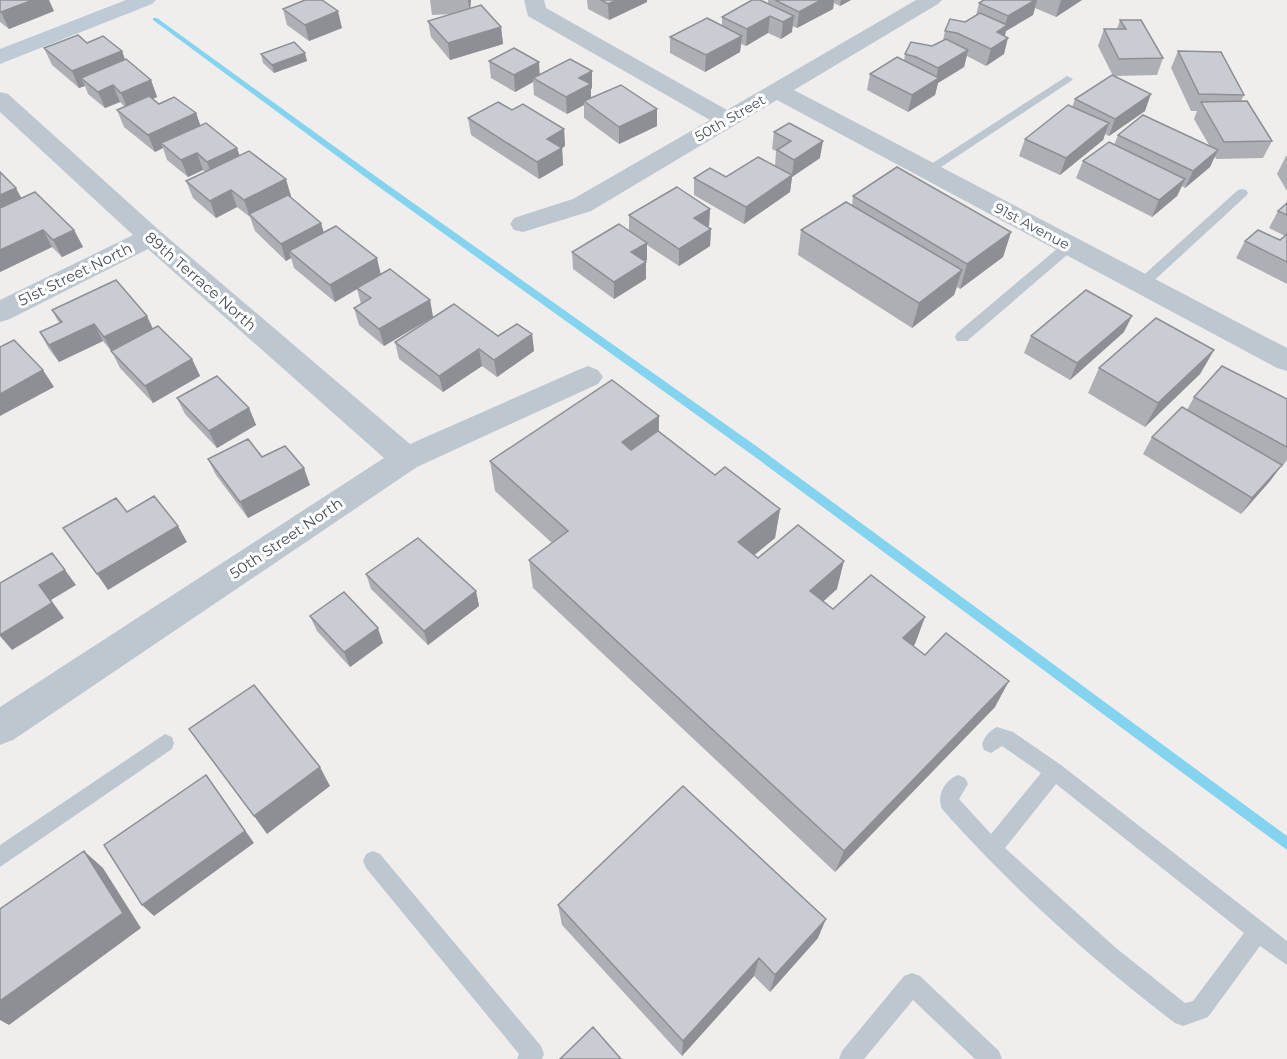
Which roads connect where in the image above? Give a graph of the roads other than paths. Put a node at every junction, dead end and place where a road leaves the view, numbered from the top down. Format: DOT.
graph roads {
  1 [pos="145,0"];
  2 [pos="534,0"];
  3 [pos="931,0"];
  4 [pos="0,57"];
  5 [pos="1067,79"];
  6 [pos="778,91"];
  7 [pos="0,99"];
  8 [pos="728,120"];
  9 [pos="928,171"];
  10 [pos="1242,193"];
  11 [pos="524,224"];
  12 [pos="151,237"];
  13 [pos="1069,246"];
  14 [pos="1142,284"];
  15 [pos="0,312"];
  16 [pos="962,337"];
  17 [pos="1287,361"];
  18 [pos="588,376"];
  19 [pos="406,459"];
  20 [pos="0,728"];
  21 [pos="165,743"];
  22 [pos="991,744"];
  23 [pos="1054,771"];
  24 [pos="958,784"];
  25 [pos="991,849"];
  26 [pos="0,857"];
  27 [pos="373,861"];
  28 [pos="1258,932"];
  29 [pos="1287,954"];
  30 [pos="528,1059"];
  31 [pos="850,1059"];
  32 [pos="992,1059"];
  1 -- 4 [label="street"];
  2 -- 8 [label="street"];
  3 -- 6 [label="street, 50th Street"];
  5 -- 9 [label="lane"];
  6 -- 8 [label="street, 50th Street"];
  6 -- 9 [label="street, 91st Avenue"];
  7 -- 12 [label="street, 89th Terrace North"];
  8 -- 11 [label="street, 50th Street"];
  9 -- 13 [label="street, 91st Avenue"];
  10 -- 14 [label="lane"];
  12 -- 15 [label="street, 51st Street North"];
  12 -- 19 [label="street, 89th Terrace North"];
  13 -- 14 [label="street, 91st Avenue"];
  13 -- 16 [label="lane"];
  14 -- 17 [label="street, 91st Avenue"];
  18 -- 19 [label="street, 50th Street North"];
  19 -- 20 [label="street, 50th Street North"];
  21 -- 26 [label="lane"];
  22 -- 23 [label="lane"];
  23 -- 25 [label="lane"];
  23 -- 28 [label="lane"];
  24 -- 25 [label="lane"];
  25 -- 28 [label="lane"];
  27 -- 30 [label="lane"];
  28 -- 29 [label="lane"];
  31 -- 32 [label="lane"];
}
